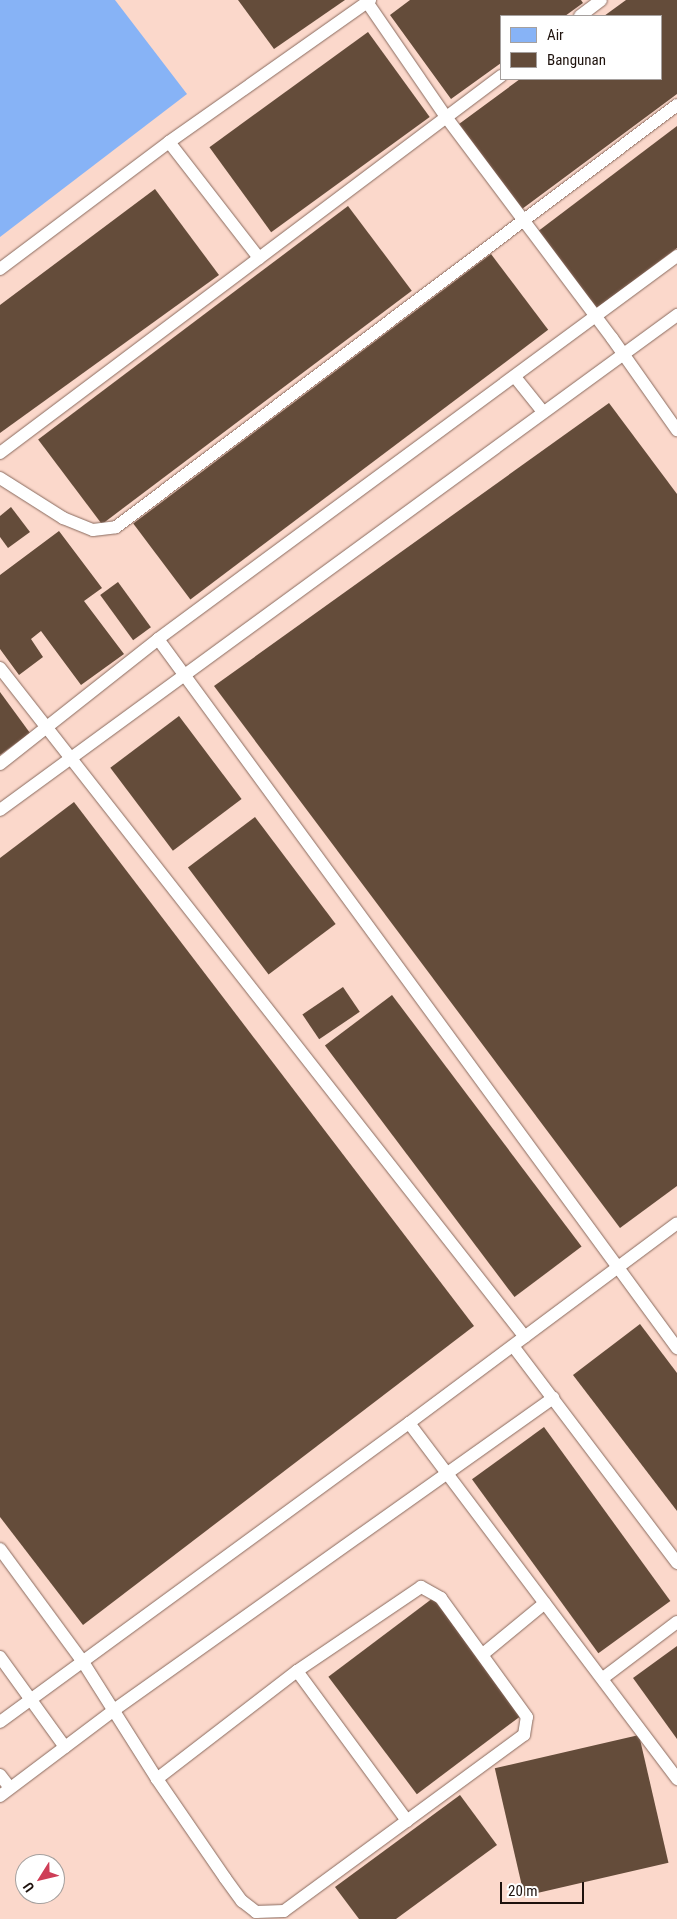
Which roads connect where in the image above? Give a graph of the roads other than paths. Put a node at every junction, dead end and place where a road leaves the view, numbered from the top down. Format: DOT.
graph roads {
  1 [pos="601,0"];
  2 [pos="369,1"];
  3 [pos="581,15"];
  4 [pos="500,77"];
  5 [pos="677,105"];
  6 [pos="446,117"];
  7 [pos="170,142"];
  8 [pos="524,220"];
  9 [pos="677,256"];
  10 [pos="259,258"];
  11 [pos="0,268"];
  12 [pos="677,315"];
  13 [pos="596,317"];
  14 [pos="624,353"];
  15 [pos="518,380"];
  16 [pos="540,408"];
  17 [pos="677,430"];
  18 [pos="0,453"];
  19 [pos="0,478"];
  20 [pos="158,639"];
  21 [pos="0,668"];
  22 [pos="187,675"];
  23 [pos="47,728"];
  24 [pos="68,758"];
  25 [pos="0,764"];
  26 [pos="0,810"];
  27 [pos="677,1223"];
  28 [pos="617,1269"];
  29 [pos="525,1337"];
  30 [pos="513,1346"];
  31 [pos="677,1348"];
  32 [pos="553,1398"];
  33 [pos="409,1423"];
  34 [pos="447,1475"];
  35 [pos="0,1549"];
  36 [pos="677,1564"];
  37 [pos="545,1603"];
  38 [pos="677,1622"];
  39 [pos="483,1654"];
  40 [pos="0,1657"];
  41 [pos="83,1662"];
  42 [pos="297,1672"];
  43 [pos="603,1678"];
  44 [pos="31,1702"];
  45 [pos="114,1710"];
  46 [pos="0,1722"];
  47 [pos="65,1747"];
  48 [pos="0,1775"];
  49 [pos="157,1779"];
  50 [pos="677,1779"];
  51 [pos="5,1792"];
  52 [pos="407,1821"];
  1 -- 3 [label="lane"];
  2 -- 6 [label="lane"];
  2 -- 7 [label="lane"];
  4 -- 6 [label="lane"];
  5 -- 8 [label="lane"];
  6 -- 8 [label="lane"];
  6 -- 10 [label="lane"];
  7 -- 10 [label="lane"];
  7 -- 11 [label="lane"];
  8 -- 13 [label="lane"];
  8 -- 19 [label="lane"];
  9 -- 13 [label="lane"];
  10 -- 18 [label="lane"];
  12 -- 14 [label="lane"];
  13 -- 14 [label="lane"];
  13 -- 15 [label="lane"];
  14 -- 16 [label="lane"];
  14 -- 17 [label="lane"];
  15 -- 16 [label="lane"];
  15 -- 20 [label="lane"];
  16 -- 22 [label="lane"];
  20 -- 22 [label="lane"];
  20 -- 23 [label="lane"];
  21 -- 23 [label="lane"];
  22 -- 24 [label="lane"];
  22 -- 28 [label="lane"];
  23 -- 24 [label="lane"];
  23 -- 25 [label="lane"];
  24 -- 26 [label="lane"];
  24 -- 29 [label="lane"];
  27 -- 28 [label="lane"];
  28 -- 29 [label="lane"];
  28 -- 31 [label="lane"];
  29 -- 30 [label="lane"];
  30 -- 32 [label="lane"];
  30 -- 33 [label="lane"];
  32 -- 34 [label="lane"];
  32 -- 36 [label="lane"];
  33 -- 34 [label="lane"];
  33 -- 41 [label="lane"];
  34 -- 37 [label="lane"];
  34 -- 45 [label="lane"];
  35 -- 41 [label="lane"];
  37 -- 39 [label="lane"];
  37 -- 43 [label="lane"];
  38 -- 43 [label="lane"];
  39 -- 42 [label="lane"];
  39 -- 52 [label="lane"];
  40 -- 44 [label="lane"];
  41 -- 44 [label="lane"];
  41 -- 45 [label="lane"];
  42 -- 49 [label="lane"];
  42 -- 52 [label="lane"];
  43 -- 50 [label="lane"];
  44 -- 46 [label="lane"];
  44 -- 47 [label="lane"];
  45 -- 47 [label="lane"];
  45 -- 49 [label="lane"];
  47 -- 51 [label="lane"];
  48 -- 51 [label="lane"];
  49 -- 52 [label="lane"];
}
